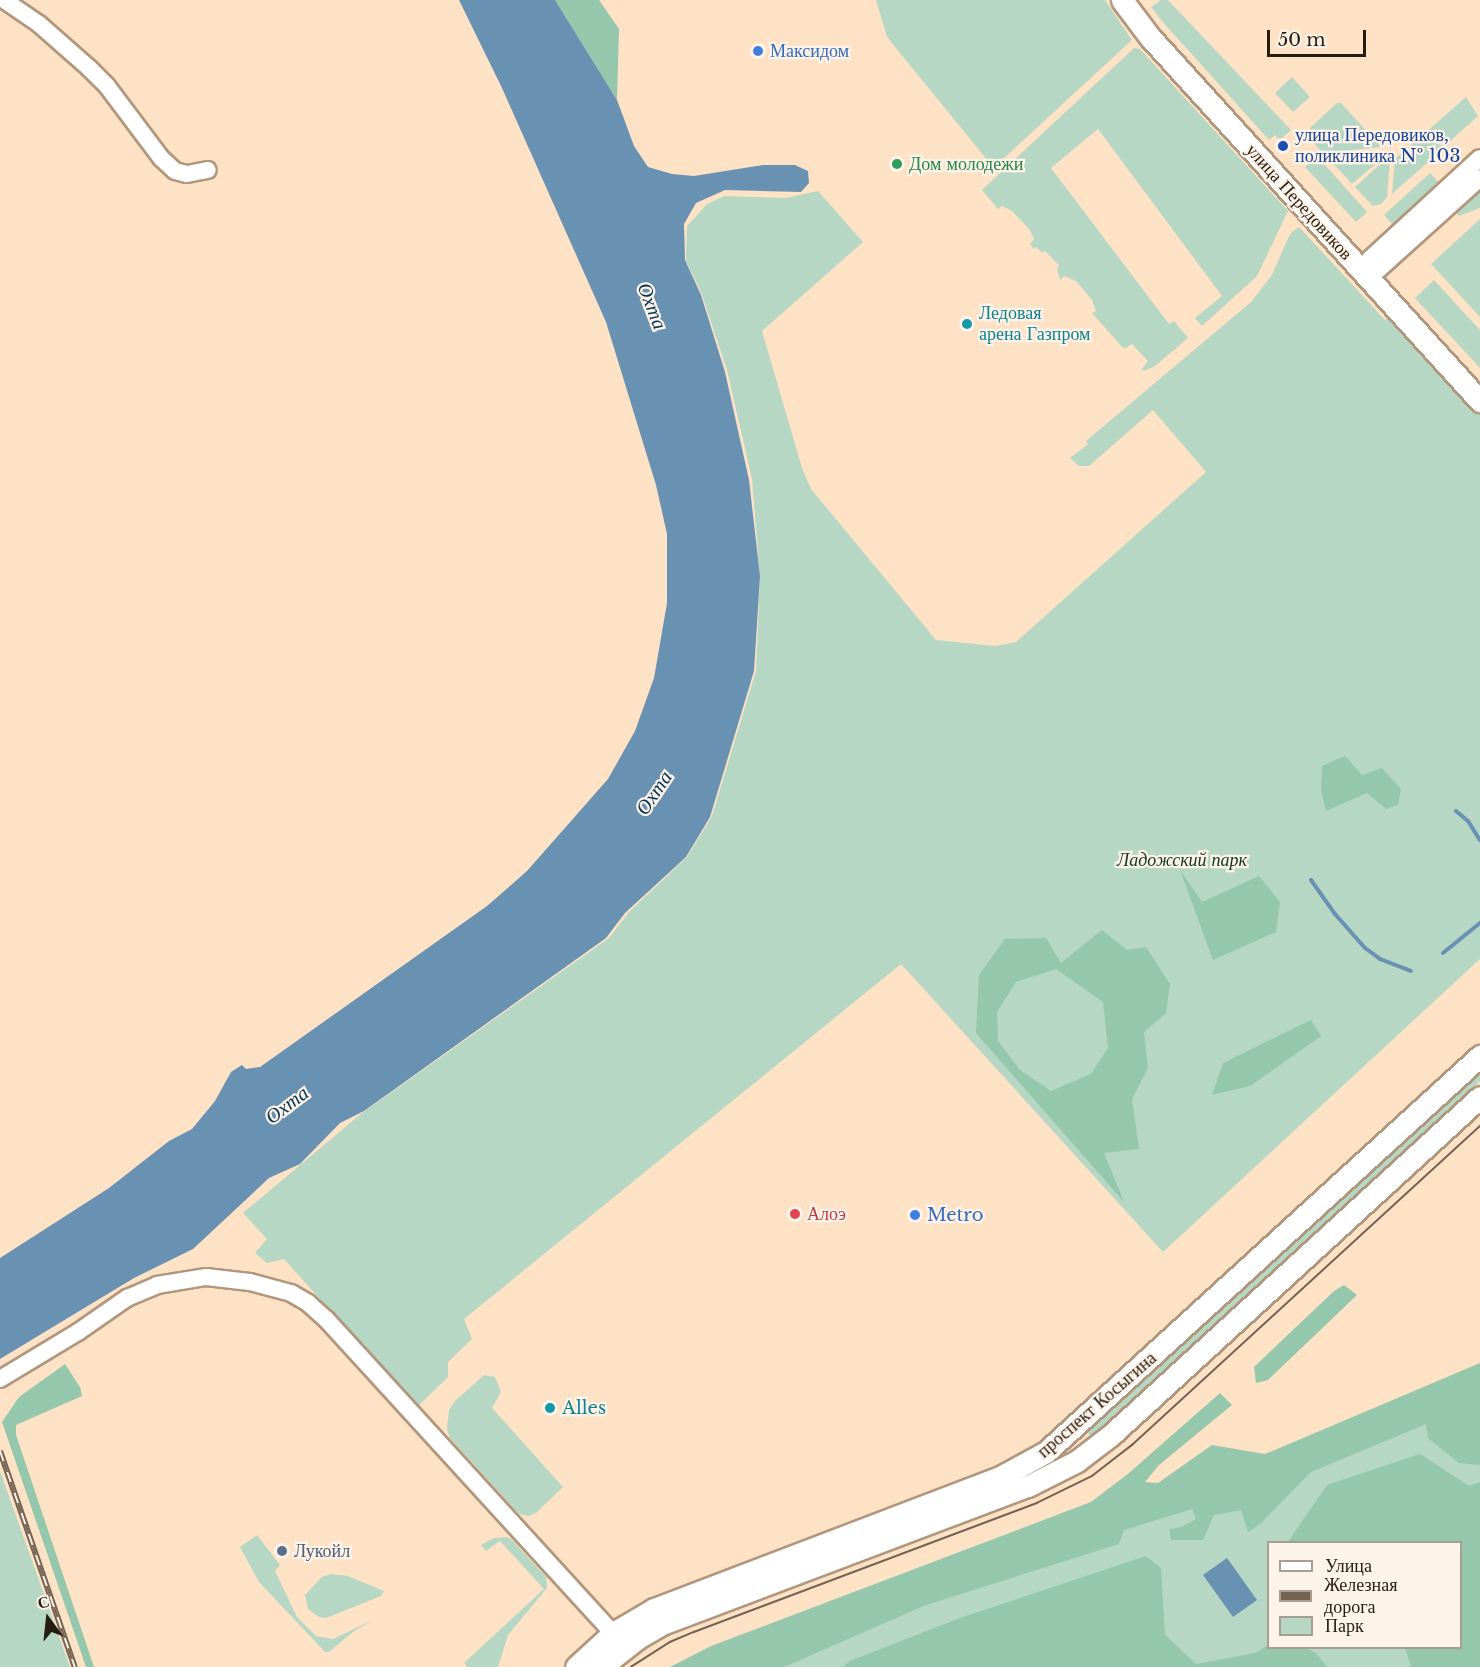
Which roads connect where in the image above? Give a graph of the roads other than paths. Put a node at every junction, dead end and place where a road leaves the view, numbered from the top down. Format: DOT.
graph roads {
  1 [pos="4,0"];
  2 [pos="1122,0"];
  3 [pos="1139,0"];
  4 [pos="1480,159"];
  5 [pos="208,170"];
  6 [pos="1480,178"];
  7 [pos="1372,268"];
  8 [pos="1480,380"];
  9 [pos="1480,401"];
  10 [pos="1480,1056"];
  11 [pos="1480,1096"];
  12 [pos="0,1379"];
  13 [pos="613,1633"];
  14 [pos="576,1667"];
  15 [pos="601,1667"];
  1 -- 5 [label="street"];
  2 -- 7 [label="main road, улица Передовиков"];
  3 -- 7 [label="main road, улица Передовиков"];
  4 -- 7 [label="street"];
  6 -- 7 [label="street"];
  7 -- 8 [label="main road, улица Передовиков"];
  7 -- 9 [label="main road, улица Передовиков"];
  10 -- 13 [label="main road, проспект Косыгина"];
  11 -- 15 [label="main road, проспект Косыгина"];
  12 -- 13 [label="street"];
  13 -- 14 [label="main road, проспект Косыгина"];
}
